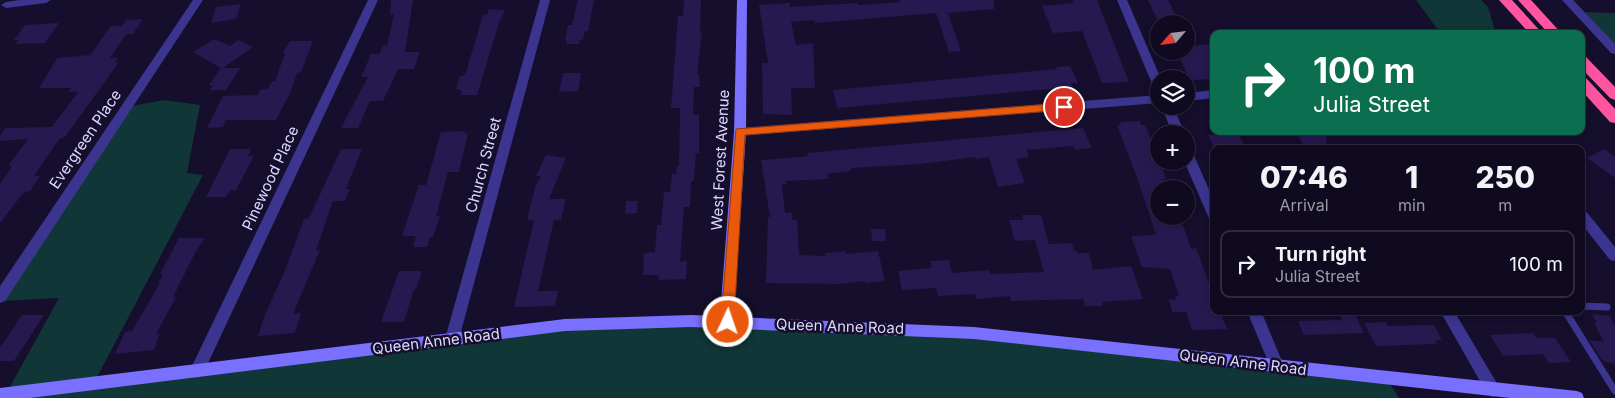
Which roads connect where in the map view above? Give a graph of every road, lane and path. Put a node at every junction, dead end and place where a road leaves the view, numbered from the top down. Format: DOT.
graph roads {
  1 [pos="46,0"];
  2 [pos="198,0"];
  3 [pos="373,0"];
  4 [pos="545,0"];
  5 [pos="742,0"];
  6 [pos="1122,0"];
  7 [pos="1505,0"];
  8 [pos="1524,0"];
  9 [pos="1567,0"];
  10 [pos="6,6"];
  11 [pos="1533,30"];
  12 [pos="1552,30"];
  13 [pos="1615,50"];
  14 [pos="1585,64"];
  15 [pos="1152,70"];
  16 [pos="1585,85"];
  17 [pos="1585,92"];
  18 [pos="1210,94"];
  19 [pos="1615,95"];
  20 [pos="1195,96"];
  21 [pos="1150,100"];
  22 [pos="1601,102"];
  23 [pos="1615,118"];
  24 [pos="740,132"];
  25 [pos="1194,170"];
  26 [pos="1210,207"];
  27 [pos="1585,219"];
  28 [pos="1615,256"];
  29 [pos="0,297"];
  30 [pos="1585,306"];
  31 [pos="1607,307"];
  32 [pos="1256,315"];
  33 [pos="1450,315"];
  34 [pos="1568,315"];
  35 [pos="728,322"];
  36 [pos="452,339"];
  37 [pos="1277,366"];
  38 [pos="197,371"];
  39 [pos="1492,390"];
  40 [pos="1615,391"];
  41 [pos="0,395"];
  42 [pos="1561,397"];
  43 [pos="1576,398"];
  1 -- 10 [label="street"];
  2 -- 29 [label="street, Evergreen Place"];
  3 -- 38 [label="street, Pinewood Place"];
  4 -- 36 [label="street, Church Street"];
  5 -- 24 [label="street, West Forest Avenue"];
  6 -- 15 [label="street"];
  7 -- 11 [label="highway"];
  8 -- 12 [label="highway"];
  9 -- 13 [label="street"];
  14 -- 19 [label="highway"];
  16 -- 22 [label="highway"];
  17 -- 22 [label="highway"];
  18 -- 20 [label="street"];
  21 -- 24 [label="street"];
  22 -- 23 [label="highway"];
  24 -- 35 [label="street, West Forest Avenue"];
  25 -- 26 [label="street"];
  27 -- 28 [label="street"];
  30 -- 31 [label="lane"];
  32 -- 37 [label="street"];
  33 -- 39 [label="street"];
  34 -- 40 [label="lane"];
  35 -- 36 [label="street, Queen Anne Road"];
  35 -- 37 [label="street, Queen Anne Road"];
  36 -- 38 [label="street, Queen Anne Road"];
  37 -- 39 [label="street, Queen Anne Road"];
  38 -- 41 [label="street, Queen Anne Road"];
  39 -- 42 [label="street, Queen Anne Road"];
  42 -- 43 [label="street, Queen Anne Road"];
}
